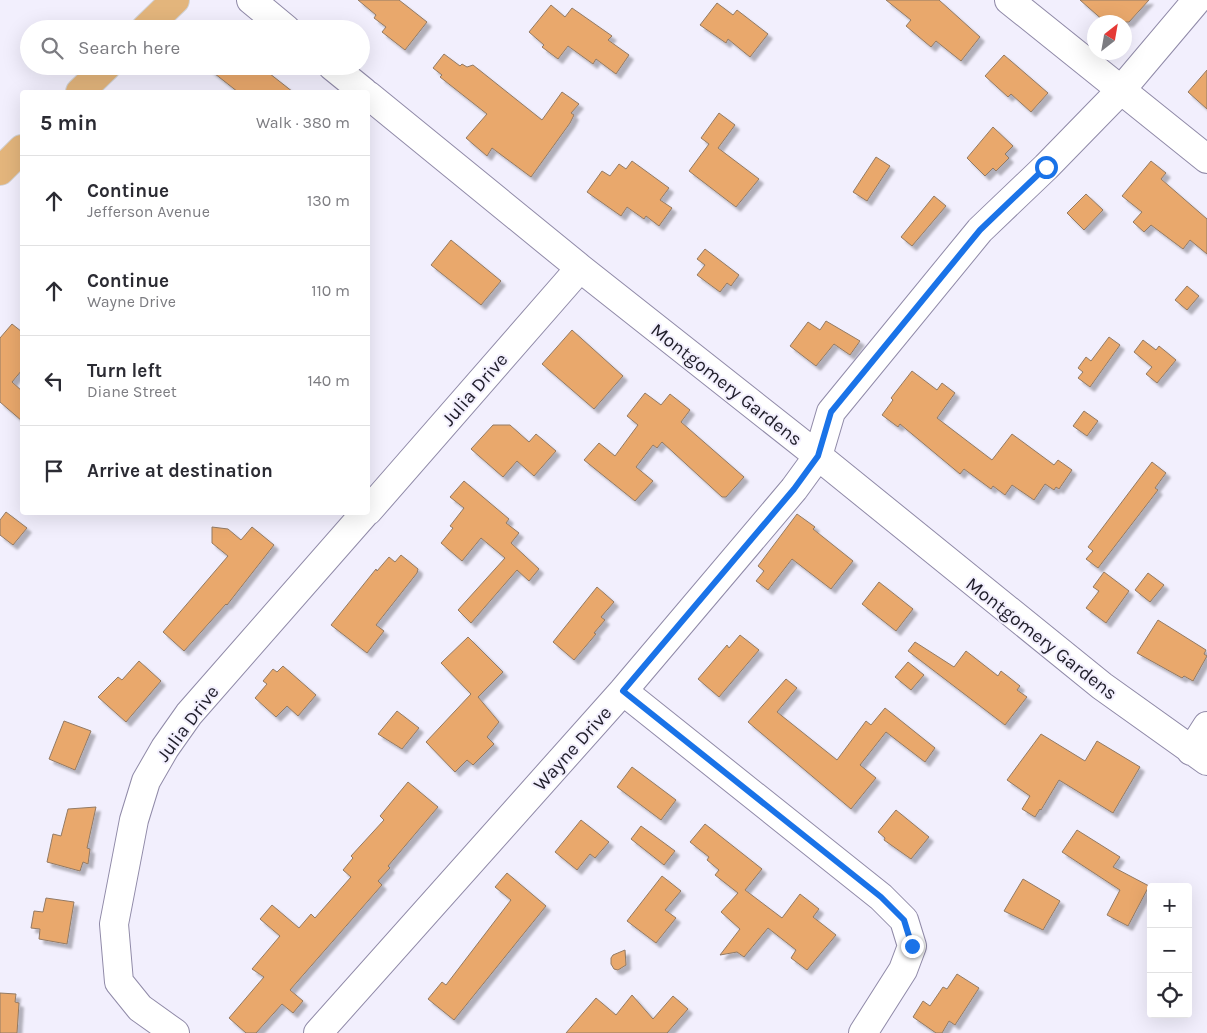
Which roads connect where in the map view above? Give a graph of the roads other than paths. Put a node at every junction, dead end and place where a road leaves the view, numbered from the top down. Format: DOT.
graph roads {
  1 [pos="175,0"];
  2 [pos="251,0"];
  3 [pos="1009,0"];
  4 [pos="1197,0"];
  5 [pos="155,20"];
  6 [pos="275,20"];
  7 [pos="98,75"];
  8 [pos="343,75"];
  9 [pos="82,90"];
  10 [pos="362,90"];
  11 [pos="1121,90"];
  12 [pos="370,97"];
  13 [pos="20,151"];
  14 [pos="1207,159"];
  15 [pos="0,171"];
  16 [pos="580,268"];
  17 [pos="818,456"];
  18 [pos="370,509"];
  19 [pos="364,515"];
  20 [pos="623,691"];
  21 [pos="1207,726"];
  22 [pos="1199,756"];
  23 [pos="175,1033"];
  24 [pos="318,1033"];
  25 [pos="863,1033"];
  1 -- 5 [label="main road"];
  2 -- 6 [label="street"];
  3 -- 11 [label="street"];
  4 -- 11 [label="street, Wayne Drive"];
  7 -- 9 [label="main road"];
  8 -- 10 [label="street"];
  11 -- 14 [label="street"];
  11 -- 17 [label="street, Wayne Drive"];
  12 -- 16 [label="street, Montgomery Gardens"];
  13 -- 15 [label="main road"];
  16 -- 17 [label="street, Montgomery Gardens"];
  16 -- 18 [label="street, Julia Drive"];
  17 -- 20 [label="street, Wayne Drive"];
  17 -- 22 [label="street, Montgomery Gardens"];
  19 -- 23 [label="street, Julia Drive"];
  20 -- 24 [label="street, Wayne Drive"];
  20 -- 25 [label="street"];
  21 -- 22 [label="street"];
}
